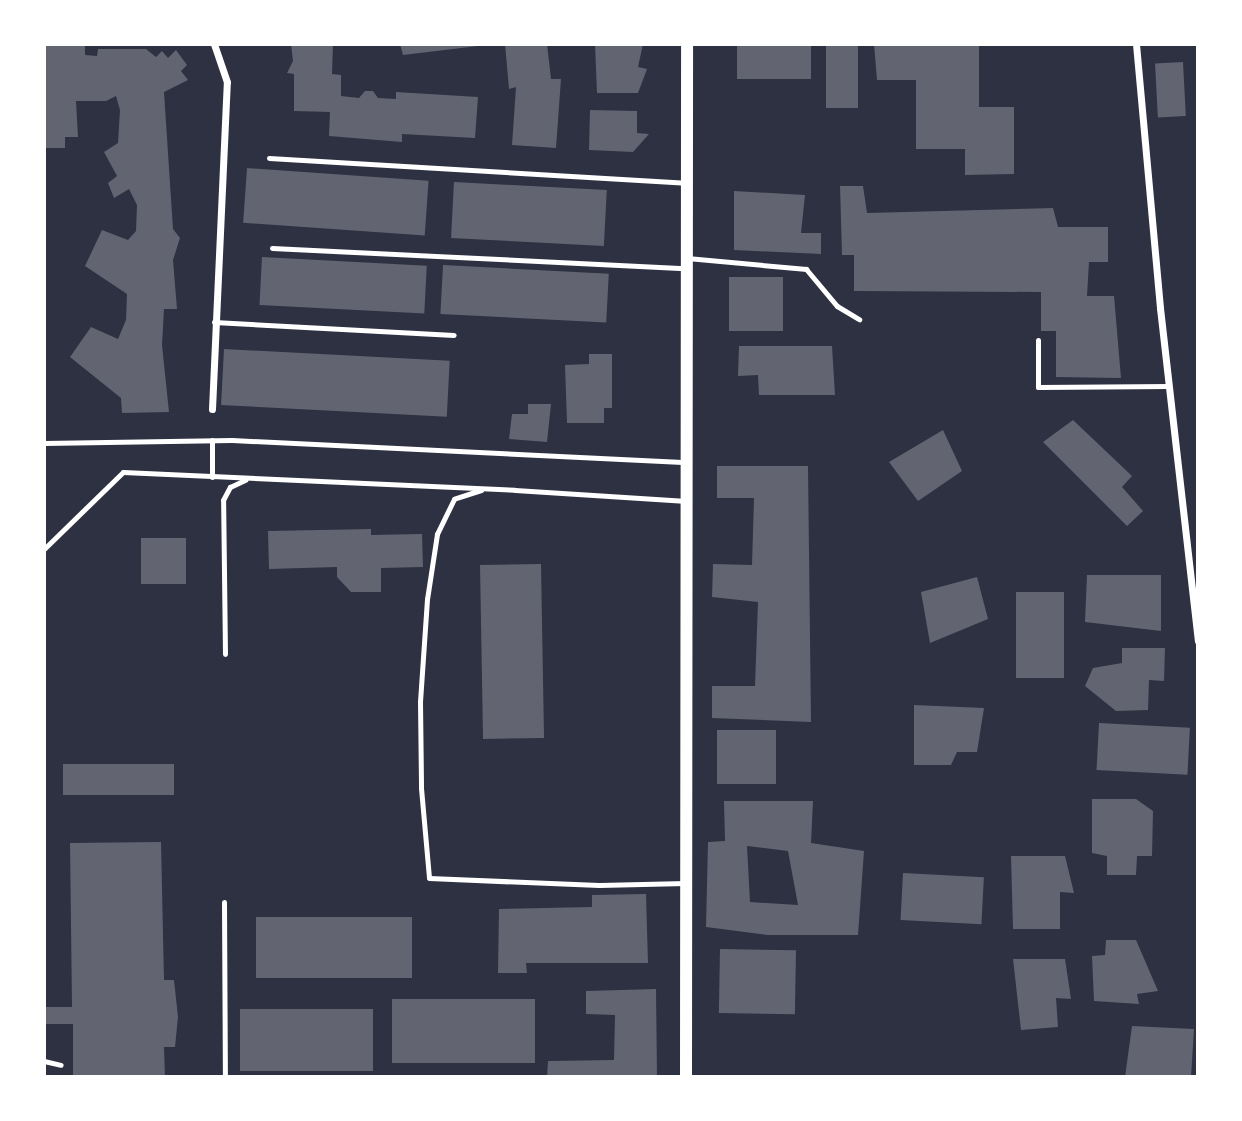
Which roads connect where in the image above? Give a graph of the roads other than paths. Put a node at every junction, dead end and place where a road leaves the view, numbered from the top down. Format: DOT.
graph roads {
  1 [pos="214,44"];
  2 [pos="687,44"];
  3 [pos="1136,44"];
  4 [pos="269,158"];
  5 [pos="687,183"];
  6 [pos="272,248"];
  7 [pos="687,263"];
  8 [pos="859,319"];
  9 [pos="215,322"];
  10 [pos="454,335"];
  11 [pos="1038,340"];
  12 [pos="1169,386"];
  13 [pos="212,409"];
  14 [pos="212,440"];
  15 [pos="44,443"];
  16 [pos="687,462"];
  17 [pos="212,477"];
  18 [pos="248,478"];
  19 [pos="484,489"];
  20 [pos="687,502"];
  21 [pos="44,549"];
  22 [pos="1198,641"];
  23 [pos="225,654"];
  24 [pos="686,883"];
  25 [pos="224,902"];
  26 [pos="44,1062"];
  27 [pos="61,1065"];
  28 [pos="225,1077"];
  29 [pos="686,1077"];
  1 -- 9 [label="street"];
  2 -- 5 [label="street"];
  3 -- 12 [label="street"];
  4 -- 5 [label="lane"];
  5 -- 7 [label="street"];
  6 -- 7 [label="lane"];
  7 -- 8 [label="lane"];
  7 -- 16 [label="street"];
  9 -- 10 [label="lane"];
  9 -- 13 [label="street"];
  11 -- 12 [label="lane"];
  12 -- 22 [label="street"];
  14 -- 15 [label="lane"];
  14 -- 16 [label="lane"];
  14 -- 17 [label="lane"];
  16 -- 20 [label="street"];
  17 -- 18 [label="lane"];
  17 -- 21 [label="lane"];
  18 -- 19 [label="lane"];
  18 -- 23 [label="lane"];
  19 -- 20 [label="lane"];
  19 -- 24 [label="lane"];
  20 -- 24 [label="street"];
  24 -- 29 [label="street"];
  25 -- 28 [label="lane"];
  26 -- 27 [label="lane"];
}
